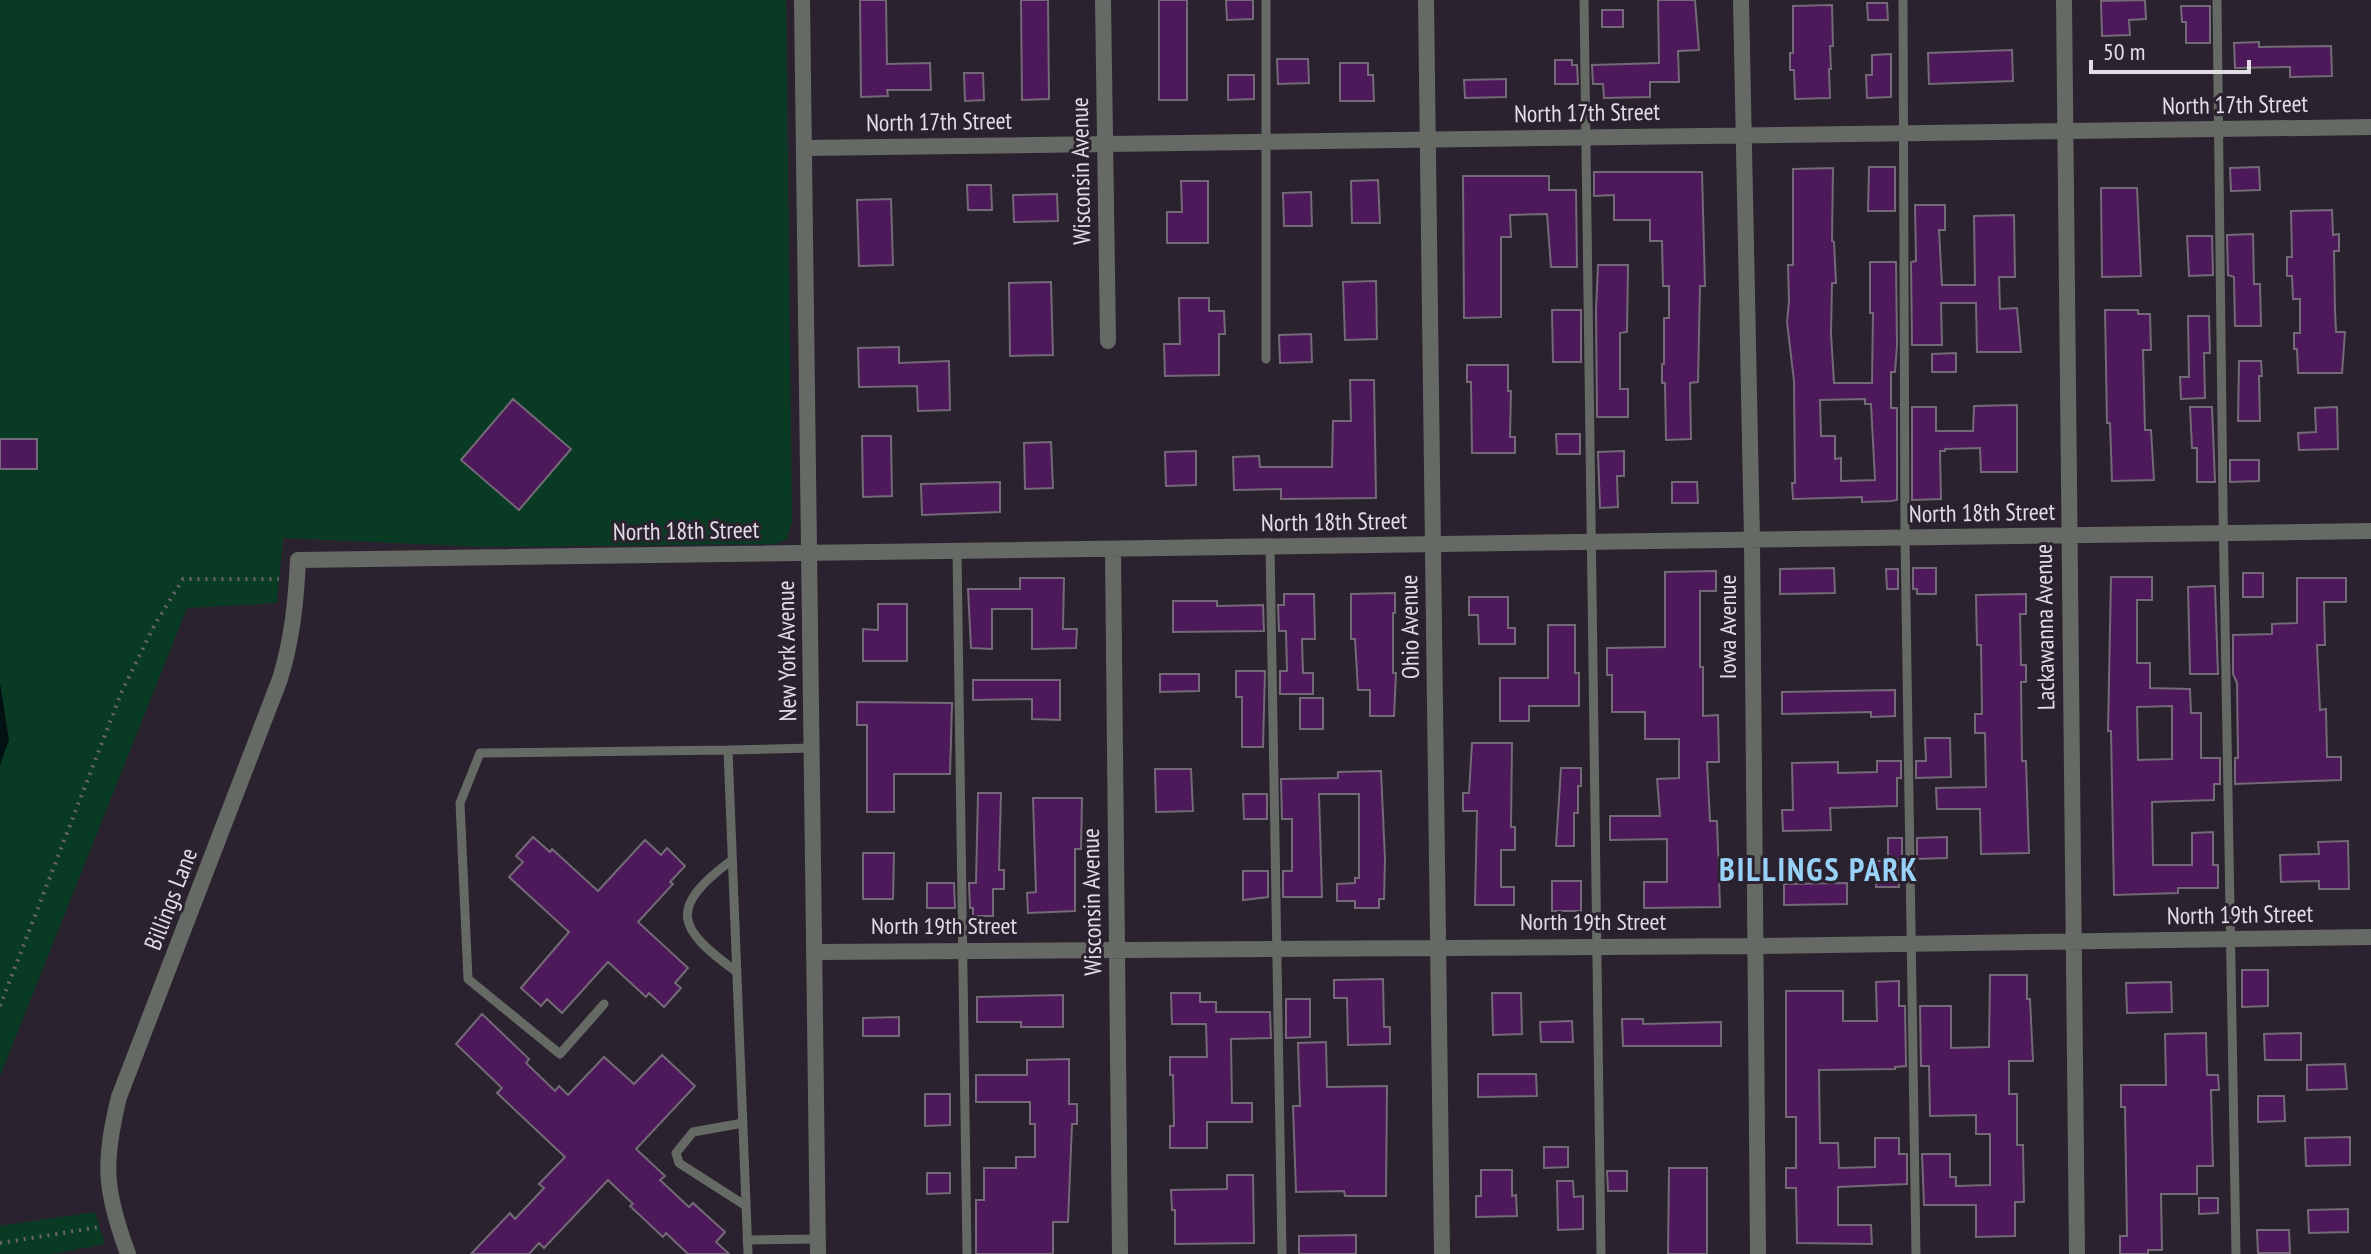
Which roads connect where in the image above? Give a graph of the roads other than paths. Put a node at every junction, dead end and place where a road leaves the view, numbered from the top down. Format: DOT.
graph roads {
  1 [pos="802,0"];
  2 [pos="1103,0"];
  3 [pos="1266,0"];
  4 [pos="1426,0"];
  5 [pos="1584,0"];
  6 [pos="1741,0"];
  7 [pos="1903,0"];
  8 [pos="2064,0"];
  9 [pos="2217,0"];
  10 [pos="2371,127"];
  11 [pos="2217,129"];
  12 [pos="2064,131"];
  13 [pos="1905,133"];
  14 [pos="1743,135"];
  15 [pos="1587,137"];
  16 [pos="1428,140"];
  17 [pos="1265,142"];
  18 [pos="1104,144"];
  19 [pos="804,148"];
  20 [pos="1108,341"];
  21 [pos="1266,359"];
  22 [pos="2371,531"];
  23 [pos="2223,533"];
  24 [pos="2068,535"];
  25 [pos="1905,538"];
  26 [pos="1752,540"];
  27 [pos="1591,542"];
  28 [pos="1433,544"];
  29 [pos="1270,547"];
  30 [pos="1113,549"];
  31 [pos="957,551"];
  32 [pos="809,553"];
  33 [pos="298,560"];
  34 [pos="812,748"];
  35 [pos="728,750"];
  36 [pos="732,860"];
  37 [pos="2371,937"];
  38 [pos="2230,939"];
  39 [pos="2074,941"];
  40 [pos="1912,944"];
  41 [pos="1438,946"];
  42 [pos="1755,946"];
  43 [pos="1597,947"];
  44 [pos="1275,948"];
  45 [pos="965,950"];
  46 [pos="1116,950"];
  47 [pos="814,952"];
  48 [pos="737,972"];
  49 [pos="604,1004"];
  50 [pos="743,1123"];
  51 [pos="746,1206"];
  52 [pos="747,1240"];
  53 [pos="818,1246"];
  54 [pos="128,1254"];
  55 [pos="748,1254"];
  56 [pos="967,1254"];
  57 [pos="1120,1254"];
  58 [pos="1282,1254"];
  59 [pos="1442,1254"];
  60 [pos="1601,1254"];
  61 [pos="1758,1254"];
  62 [pos="1916,1254"];
  63 [pos="2077,1254"];
  64 [pos="2236,1254"];
  1 -- 19 [label="street, New York Avenue"];
  2 -- 18 [label="street, Wisconsin Avenue"];
  3 -- 17 [label="lane"];
  4 -- 16 [label="street, Ohio Avenue"];
  5 -- 15 [label="lane"];
  6 -- 14 [label="street, Iowa Avenue"];
  7 -- 13 [label="lane"];
  8 -- 12 [label="street, Lackawanna Avenue"];
  9 -- 11 [label="lane"];
  10 -- 11 [label="street, North 17th Street"];
  11 -- 12 [label="street, North 17th Street"];
  11 -- 23 [label="lane"];
  12 -- 13 [label="street, North 17th Street"];
  12 -- 24 [label="street, Lackawanna Avenue"];
  13 -- 14 [label="street, North 17th Street"];
  13 -- 25 [label="lane"];
  14 -- 15 [label="street, North 17th Street"];
  14 -- 26 [label="street, Iowa Avenue"];
  15 -- 16 [label="street, North 17th Street"];
  15 -- 27 [label="lane"];
  16 -- 17 [label="street, North 17th Street"];
  16 -- 28 [label="street, Ohio Avenue"];
  17 -- 18 [label="street, North 17th Street"];
  17 -- 21 [label="lane"];
  18 -- 19 [label="street, North 17th Street"];
  18 -- 20 [label="street, Wisconsin Avenue"];
  19 -- 32 [label="street, New York Avenue"];
  22 -- 23 [label="street, North 18th Street"];
  23 -- 24 [label="street, North 18th Street"];
  23 -- 38 [label="lane"];
  24 -- 25 [label="street, North 18th Street"];
  24 -- 39 [label="street, Lackawanna Avenue"];
  25 -- 26 [label="street, North 18th Street"];
  25 -- 40 [label="lane"];
  26 -- 27 [label="street, North 18th Street"];
  26 -- 42 [label="street, Iowa Avenue"];
  27 -- 28 [label="street, North 18th Street"];
  27 -- 43 [label="lane"];
  28 -- 29 [label="street, North 18th Street"];
  28 -- 41 [label="street, Ohio Avenue"];
  29 -- 30 [label="street, North 18th Street"];
  29 -- 44 [label="lane"];
  30 -- 31 [label="street, North 18th Street"];
  30 -- 46 [label="street, Wisconsin Avenue"];
  31 -- 32 [label="street, North 18th Street"];
  31 -- 45 [label="lane"];
  32 -- 33 [label="street, North 18th Street"];
  32 -- 34 [label="street, New York Avenue"];
  33 -- 54 [label="street, Billings Lane"];
  34 -- 35 [label="lane"];
  34 -- 47 [label="street, New York Avenue"];
  35 -- 36 [label="lane"];
  35 -- 49 [label="lane"];
  36 -- 48 [label="lane"];
  36 -- 48 [label="lane"];
  37 -- 38 [label="street, North 19th Street"];
  38 -- 39 [label="street, North 19th Street"];
  38 -- 64 [label="lane"];
  39 -- 40 [label="street, North 19th Street"];
  39 -- 63 [label="street, Lackawanna Avenue"];
  40 -- 42 [label="street, North 19th Street"];
  40 -- 62 [label="lane"];
  41 -- 43 [label="street, North 19th Street"];
  41 -- 44 [label="street, North 19th Street"];
  41 -- 59 [label="street, Ohio Avenue"];
  42 -- 43 [label="street, North 19th Street"];
  42 -- 61 [label="street, Iowa Avenue"];
  43 -- 60 [label="lane"];
  44 -- 46 [label="street, North 19th Street"];
  44 -- 58 [label="lane"];
  45 -- 46 [label="street, North 19th Street"];
  45 -- 47 [label="street, North 19th Street"];
  45 -- 56 [label="lane"];
  46 -- 57 [label="street, Wisconsin Avenue"];
  47 -- 53 [label="street, New York Avenue"];
  48 -- 50 [label="lane"];
  50 -- 51 [label="lane"];
  50 -- 51 [label="lane"];
  51 -- 52 [label="lane"];
  52 -- 53 [label="lane"];
  52 -- 55 [label="lane"];
}
